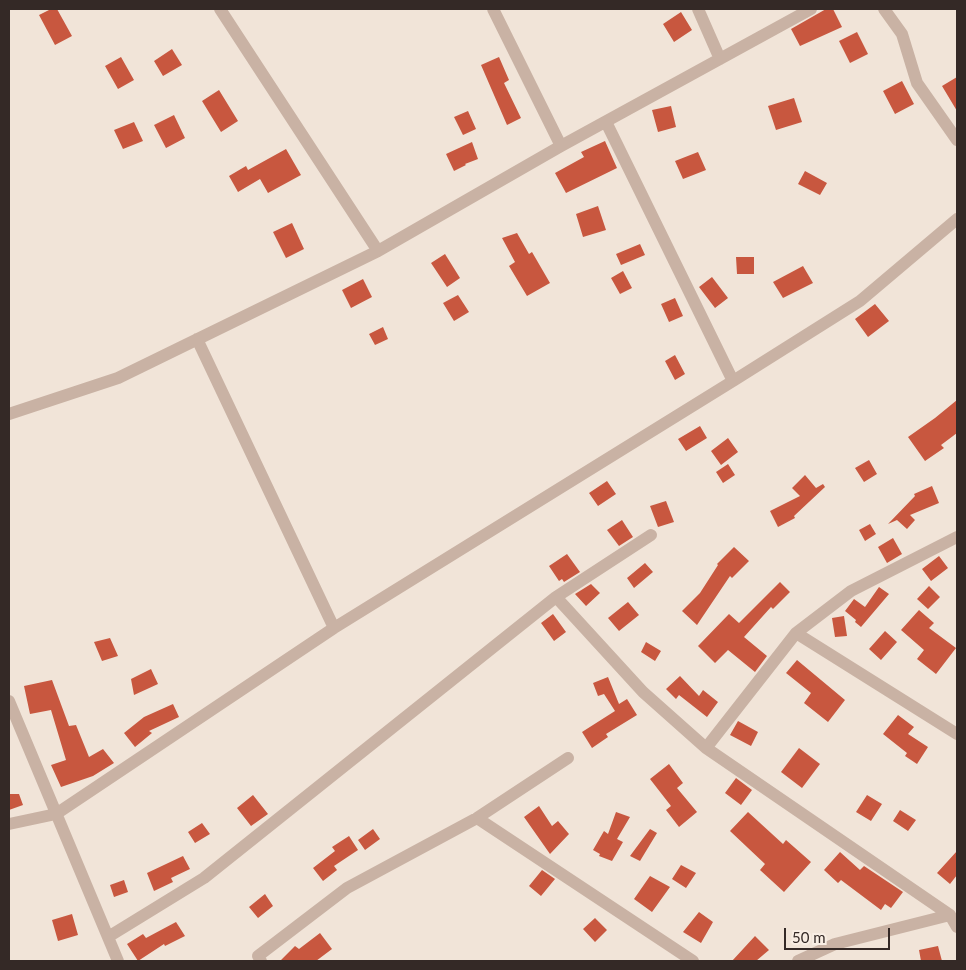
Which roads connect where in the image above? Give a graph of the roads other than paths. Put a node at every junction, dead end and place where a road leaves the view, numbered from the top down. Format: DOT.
graph roads {
  1 [pos="220,9"];
  2 [pos="493,9"];
  3 [pos="698,9"];
  4 [pos="811,9"];
  5 [pos="884,9"];
  6 [pos="720,59"];
  7 [pos="606,122"];
  8 [pos="957,140"];
  9 [pos="561,146"];
  10 [pos="957,219"];
  11 [pos="378,251"];
  12 [pos="198,338"];
  13 [pos="733,380"];
  14 [pos="9,414"];
  15 [pos="651,535"];
  16 [pos="957,537"];
  17 [pos="556,597"];
  18 [pos="334,628"];
  19 [pos="796,633"];
  20 [pos="9,701"];
  21 [pos="957,734"];
  22 [pos="706,748"];
  23 [pos="568,758"];
  24 [pos="56,814"];
  25 [pos="476,818"];
  26 [pos="9,824"];
  27 [pos="950,915"];
  28 [pos="957,927"];
  29 [pos="108,937"];
  30 [pos="256,960"];
  31 [pos="118,961"];
  32 [pos="693,961"];
  33 [pos="798,961"];
  1 -- 11 [label="street"];
  2 -- 9 [label="street"];
  3 -- 6 [label="street"];
  4 -- 6 [label="street"];
  5 -- 8 [label="street"];
  6 -- 7 [label="street"];
  7 -- 9 [label="street"];
  7 -- 13 [label="street"];
  9 -- 11 [label="street"];
  10 -- 13 [label="street"];
  11 -- 12 [label="street"];
  12 -- 14 [label="street"];
  12 -- 18 [label="street"];
  13 -- 18 [label="street"];
  15 -- 17 [label="street"];
  16 -- 19 [label="street"];
  17 -- 22 [label="street"];
  17 -- 29 [label="street"];
  18 -- 24 [label="street"];
  19 -- 21 [label="street"];
  19 -- 22 [label="street"];
  20 -- 24 [label="street"];
  22 -- 27 [label="street"];
  23 -- 25 [label="street"];
  24 -- 26 [label="street"];
  24 -- 29 [label="street"];
  25 -- 30 [label="street"];
  25 -- 32 [label="street"];
  27 -- 28 [label="street"];
  27 -- 33 [label="street"];
  29 -- 31 [label="street"];
}
